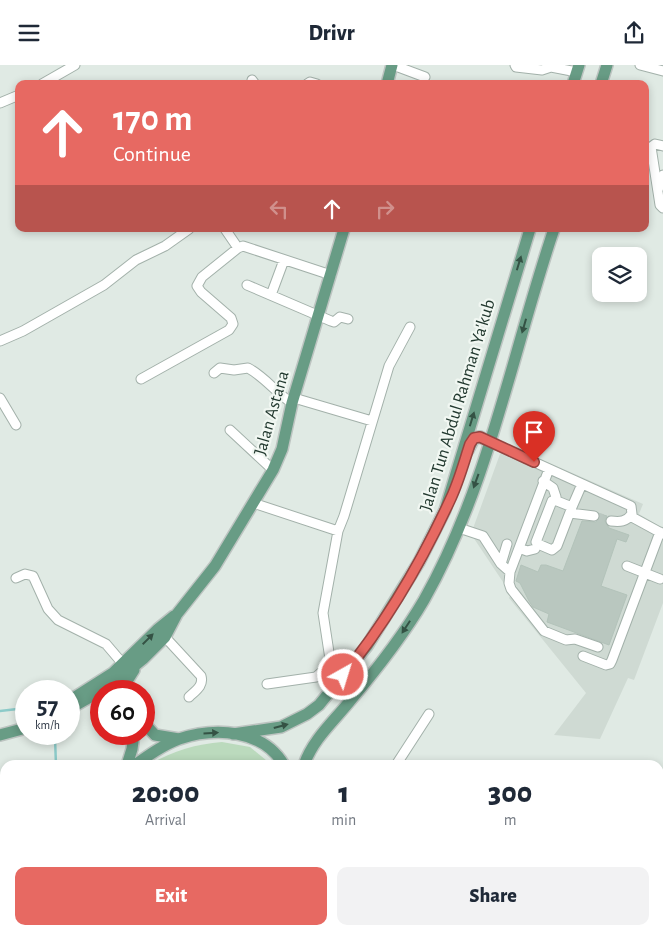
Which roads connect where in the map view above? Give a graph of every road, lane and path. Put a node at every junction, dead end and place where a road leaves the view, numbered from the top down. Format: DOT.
graph roads {
  1 [pos="76,65"];
  2 [pos="393,65"];
  3 [pos="515,65"];
  4 [pos="607,65"];
  5 [pos="640,65"];
  6 [pos="551,66"];
  7 [pos="663,71"];
  8 [pos="576,74"];
  9 [pos="426,77"];
  10 [pos="49,80"];
  11 [pos="387,80"];
  12 [pos="602,80"];
  13 [pos="15,97"];
  14 [pos="0,103"];
  15 [pos="663,146"];
  16 [pos="663,175"];
  17 [pos="658,190"];
  18 [pos="663,208"];
  19 [pos="184,232"];
  20 [pos="227,232"];
  21 [pos="343,232"];
  22 [pos="529,232"];
  23 [pos="553,232"];
  24 [pos="238,248"];
  25 [pos="284,260"];
  26 [pos="331,275"];
  27 [pos="247,285"];
  28 [pos="272,295"];
  29 [pos="317,316"];
  30 [pos="348,319"];
  31 [pos="410,327"];
  32 [pos="0,341"];
  33 [pos="214,373"];
  34 [pos="141,379"];
  35 [pos="0,398"];
  36 [pos="293,400"];
  37 [pos="372,421"];
  38 [pos="16,425"];
  39 [pos="230,430"];
  40 [pos="490,442"];
  41 [pos="548,469"];
  42 [pos="273,470"];
  43 [pos="543,481"];
  44 [pos="582,484"];
  45 [pos="556,497"];
  46 [pos="253,503"];
  47 [pos="445,510"];
  48 [pos="571,510"];
  49 [pos="594,516"];
  50 [pos="630,516"];
  51 [pos="611,521"];
  52 [pos="459,528"];
  53 [pos="338,531"];
  54 [pos="662,533"];
  55 [pos="507,544"];
  56 [pos="519,548"];
  57 [pos="535,549"];
  58 [pos="501,564"];
  59 [pos="627,566"];
  60 [pos="510,572"];
  61 [pos="644,573"];
  62 [pos="16,579"];
  63 [pos="660,579"];
  64 [pos="177,614"];
  65 [pos="165,637"];
  66 [pos="598,647"];
  67 [pos="583,656"];
  68 [pos="143,659"];
  69 [pos="123,664"];
  70 [pos="112,680"];
  71 [pos="116,680"];
  72 [pos="127,680"];
  73 [pos="267,684"];
  74 [pos="90,697"];
  75 [pos="189,697"];
  76 [pos="84,701"];
  77 [pos="90,701"];
  78 [pos="80,703"];
  79 [pos="429,714"];
  80 [pos="15,730"];
  81 [pos="233,734"];
  82 [pos="0,735"];
  83 [pos="155,735"];
  84 [pos="180,739"];
  85 [pos="133,745"];
  86 [pos="129,760"];
  87 [pos="143,760"];
  88 [pos="280,760"];
  89 [pos="307,760"];
  90 [pos="399,760"];
  1 -- 10 [label="street"];
  2 -- 9 [label="street"];
  2 -- 11 [label="main road"];
  3 -- 6 [label="street"];
  4 -- 12 [label="main road"];
  5 -- 7 [label="street"];
  6 -- 8 [label="street"];
  13 -- 14 [label="street"];
  15 -- 17 [label="street"];
  16 -- 17 [label="street"];
  17 -- 18 [label="street"];
  19 -- 32 [label="street"];
  20 -- 24 [label="street"];
  21 -- 26 [label="main road, Jalan Astana"];
  47 -- 22 [label="main road, Jalan Tun Abdul Rahman Ya'kub, one-way"];
  23 -- 40 [label="main road, one-way"];
  24 -- 25 [label="street"];
  24 -- 34 [label="street"];
  25 -- 26 [label="street"];
  25 -- 28 [label="street"];
  26 -- 29 [label="main road, Jalan Astana"];
  27 -- 28 [label="street"];
  28 -- 29 [label="street"];
  29 -- 30 [label="street"];
  29 -- 36 [label="main road, Jalan Astana"];
  31 -- 37 [label="street"];
  33 -- 36 [label="street"];
  35 -- 38 [label="street"];
  36 -- 37 [label="street"];
  36 -- 42 [label="main road, Jalan Astana"];
  37 -- 53 [label="street"];
  39 -- 42 [label="street"];
  40 -- 41 [label="street"];
  40 -- 47 [label="main road"];
  40 -- 52 [label="main road, one-way"];
  41 -- 43 [label="street"];
  41 -- 44 [label="street"];
  42 -- 46 [label="main road, Jalan Astana"];
  43 -- 45 [label="street"];
  43 -- 56 [label="street"];
  44 -- 48 [label="street"];
  44 -- 50 [label="street"];
  46 -- 53 [label="street"];
  46 -- 64 [label="main road, Jalan Astana"];
  81 -- 47 [label="main road, Jalan Tun Abdul Rahman Ya'kub, one-way"];
  48 -- 48 [label="street"];
  48 -- 49 [label="street"];
  50 -- 51 [label="street"];
  50 -- 54 [label="street"];
  52 -- 58 [label="street"];
  52 -- 89 [label="main road, one-way"];
  53 -- 73 [label="street"];
  54 -- 61 [label="street"];
  55 -- 58 [label="street"];
  56 -- 57 [label="street"];
  56 -- 60 [label="street"];
  58 -- 60 [label="street"];
  59 -- 61 [label="street"];
  60 -- 66 [label="street"];
  61 -- 63 [label="street"];
  61 -- 67 [label="street"];
  62 -- 69 [label="street"];
  64 -- 65 [label="main road, Jalan Astana"];
  69 -- 64 [label="main road, Jalan Astana, one-way"];
  65 -- 68 [label="main road, Jalan Astana"];
  65 -- 75 [label="street"];
  68 -- 71 [label="main road, Jalan Astana"];
  68 -- 72 [label="main road"];
  69 -- 70 [label="main road, Jalan Astana"];
  74 -- 76 [label="main road, Jalan Astana"];
  76 -- 77 [label="main road"];
  76 -- 78 [label="main road, Jalan Astana"];
  79 -- 90 [label="street"];
  80 -- 82 [label="main road"];
  84 -- 81 [label="main road, one-way"];
  81 -- 88 [label="main road"];
  83 -- 84 [label="main road"];
  84 -- 87 [label="main road"];
  85 -- 86 [label="main road"];
}
